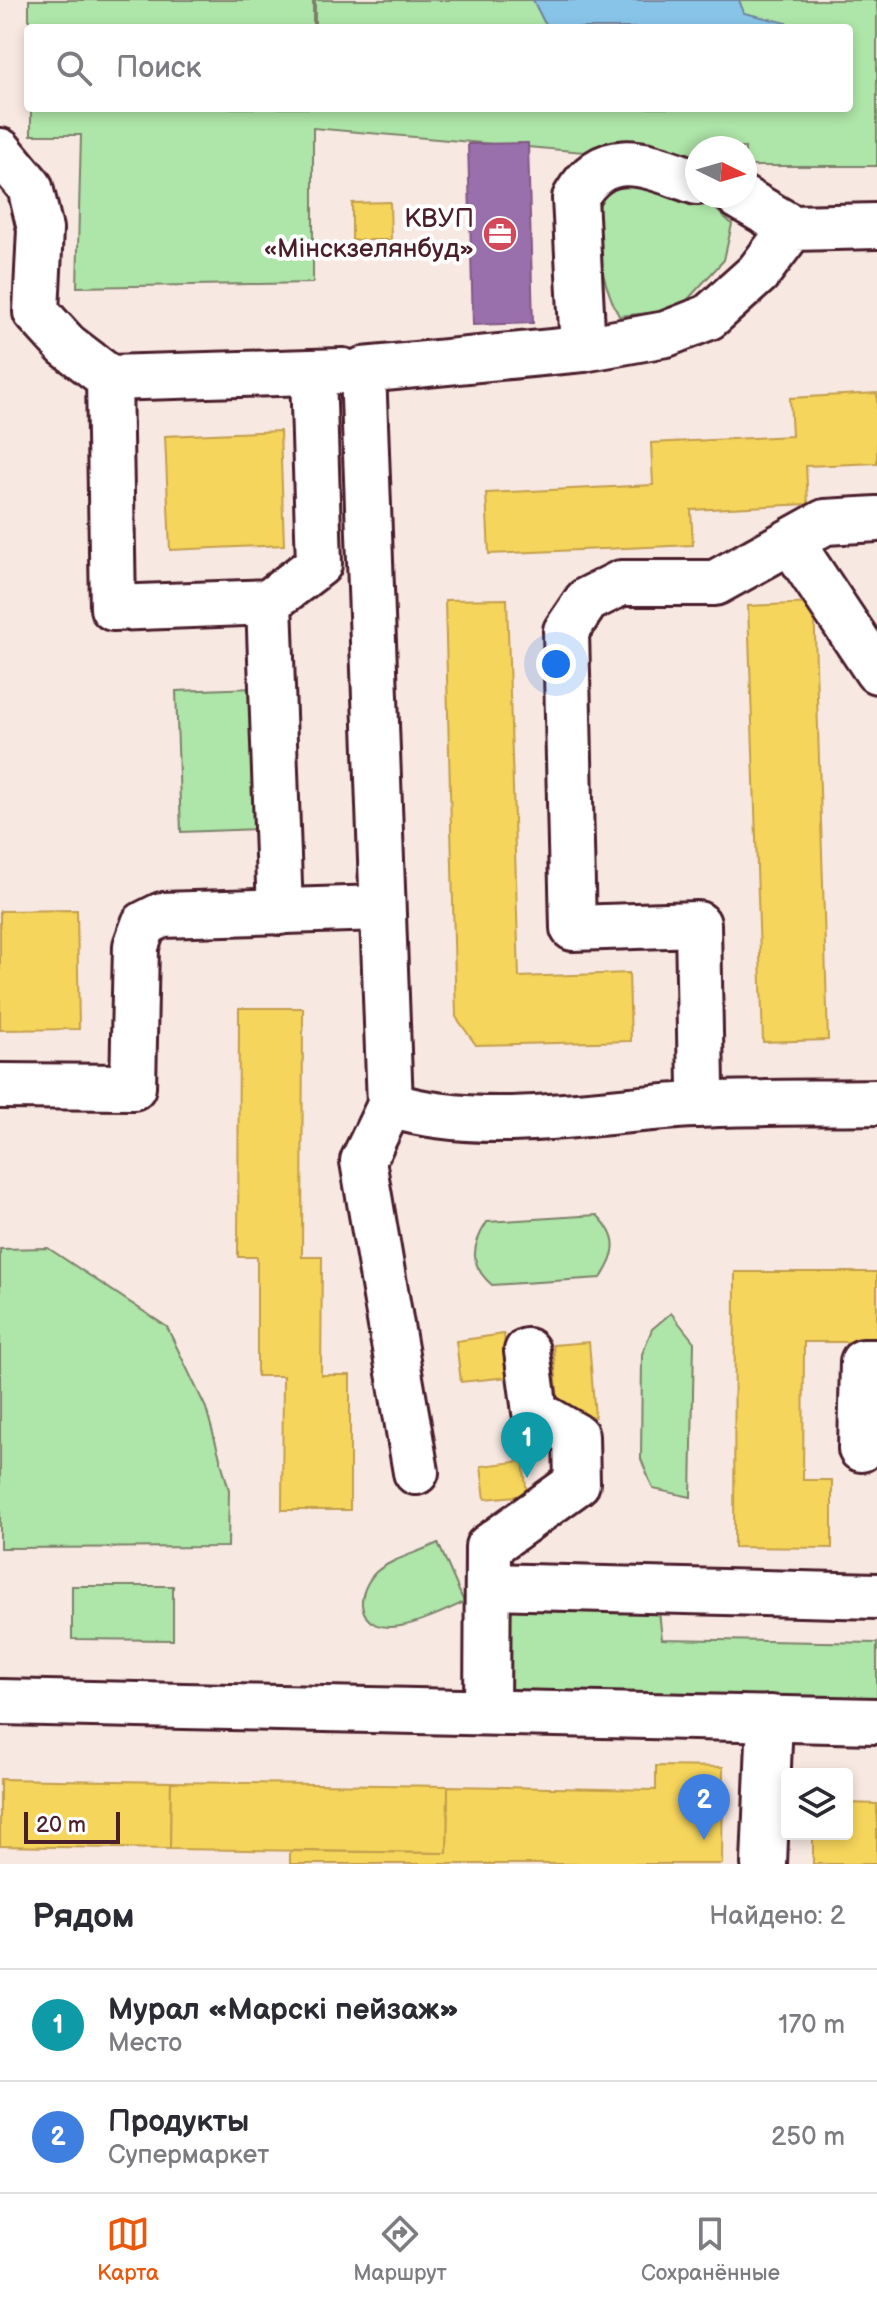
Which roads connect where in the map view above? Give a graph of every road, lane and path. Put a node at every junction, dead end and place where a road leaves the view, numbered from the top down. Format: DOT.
graph roads {
  1 [pos="0,151"];
  2 [pos="685,179"];
  3 [pos="757,207"];
  4 [pos="877,226"];
  5 [pos="792,228"];
  6 [pos="583,349"];
  7 [pos="363,370"];
  8 [pos="313,372"];
  9 [pos="109,378"];
  10 [pos="877,519"];
  11 [pos="791,542"];
  12 [pos="269,602"];
  13 [pos="877,671"];
  14 [pos="381,908"];
  15 [pos="280,912"];
  16 [pos="0,1086"];
  17 [pos="877,1102"];
  18 [pos="390,1105"];
  19 [pos="696,1105"];
  20 [pos="527,1351"];
  21 [pos="877,1362"];
  22 [pos="861,1449"];
  23 [pos="416,1472"];
  24 [pos="490,1586"];
  25 [pos="877,1596"];
  26 [pos="0,1702"];
  27 [pos="487,1712"];
  28 [pos="770,1718"];
  29 [pos="877,1721"];
  30 [pos="764,1864"];
  1 -- 9 [label="lane"];
  2 -- 6 [label="lane"];
  3 -- 5 [label="lane"];
  4 -- 5 [label="lane"];
  5 -- 6 [label="lane"];
  6 -- 7 [label="lane"];
  7 -- 8 [label="lane"];
  7 -- 14 [label="lane"];
  8 -- 9 [label="lane"];
  8 -- 12 [label="lane"];
  9 -- 12 [label="lane"];
  10 -- 11 [label="lane"];
  11 -- 13 [label="lane"];
  11 -- 19 [label="lane"];
  12 -- 15 [label="lane"];
  14 -- 15 [label="lane"];
  14 -- 18 [label="lane"];
  15 -- 16 [label="lane"];
  17 -- 19 [label="lane"];
  18 -- 19 [label="lane"];
  18 -- 23 [label="lane"];
  20 -- 24 [label="lane"];
  21 -- 22 [label="lane"];
  24 -- 25 [label="lane"];
  24 -- 27 [label="lane"];
  26 -- 27 [label="lane"];
  27 -- 28 [label="lane"];
  28 -- 29 [label="lane"];
  28 -- 30 [label="lane"];
}
